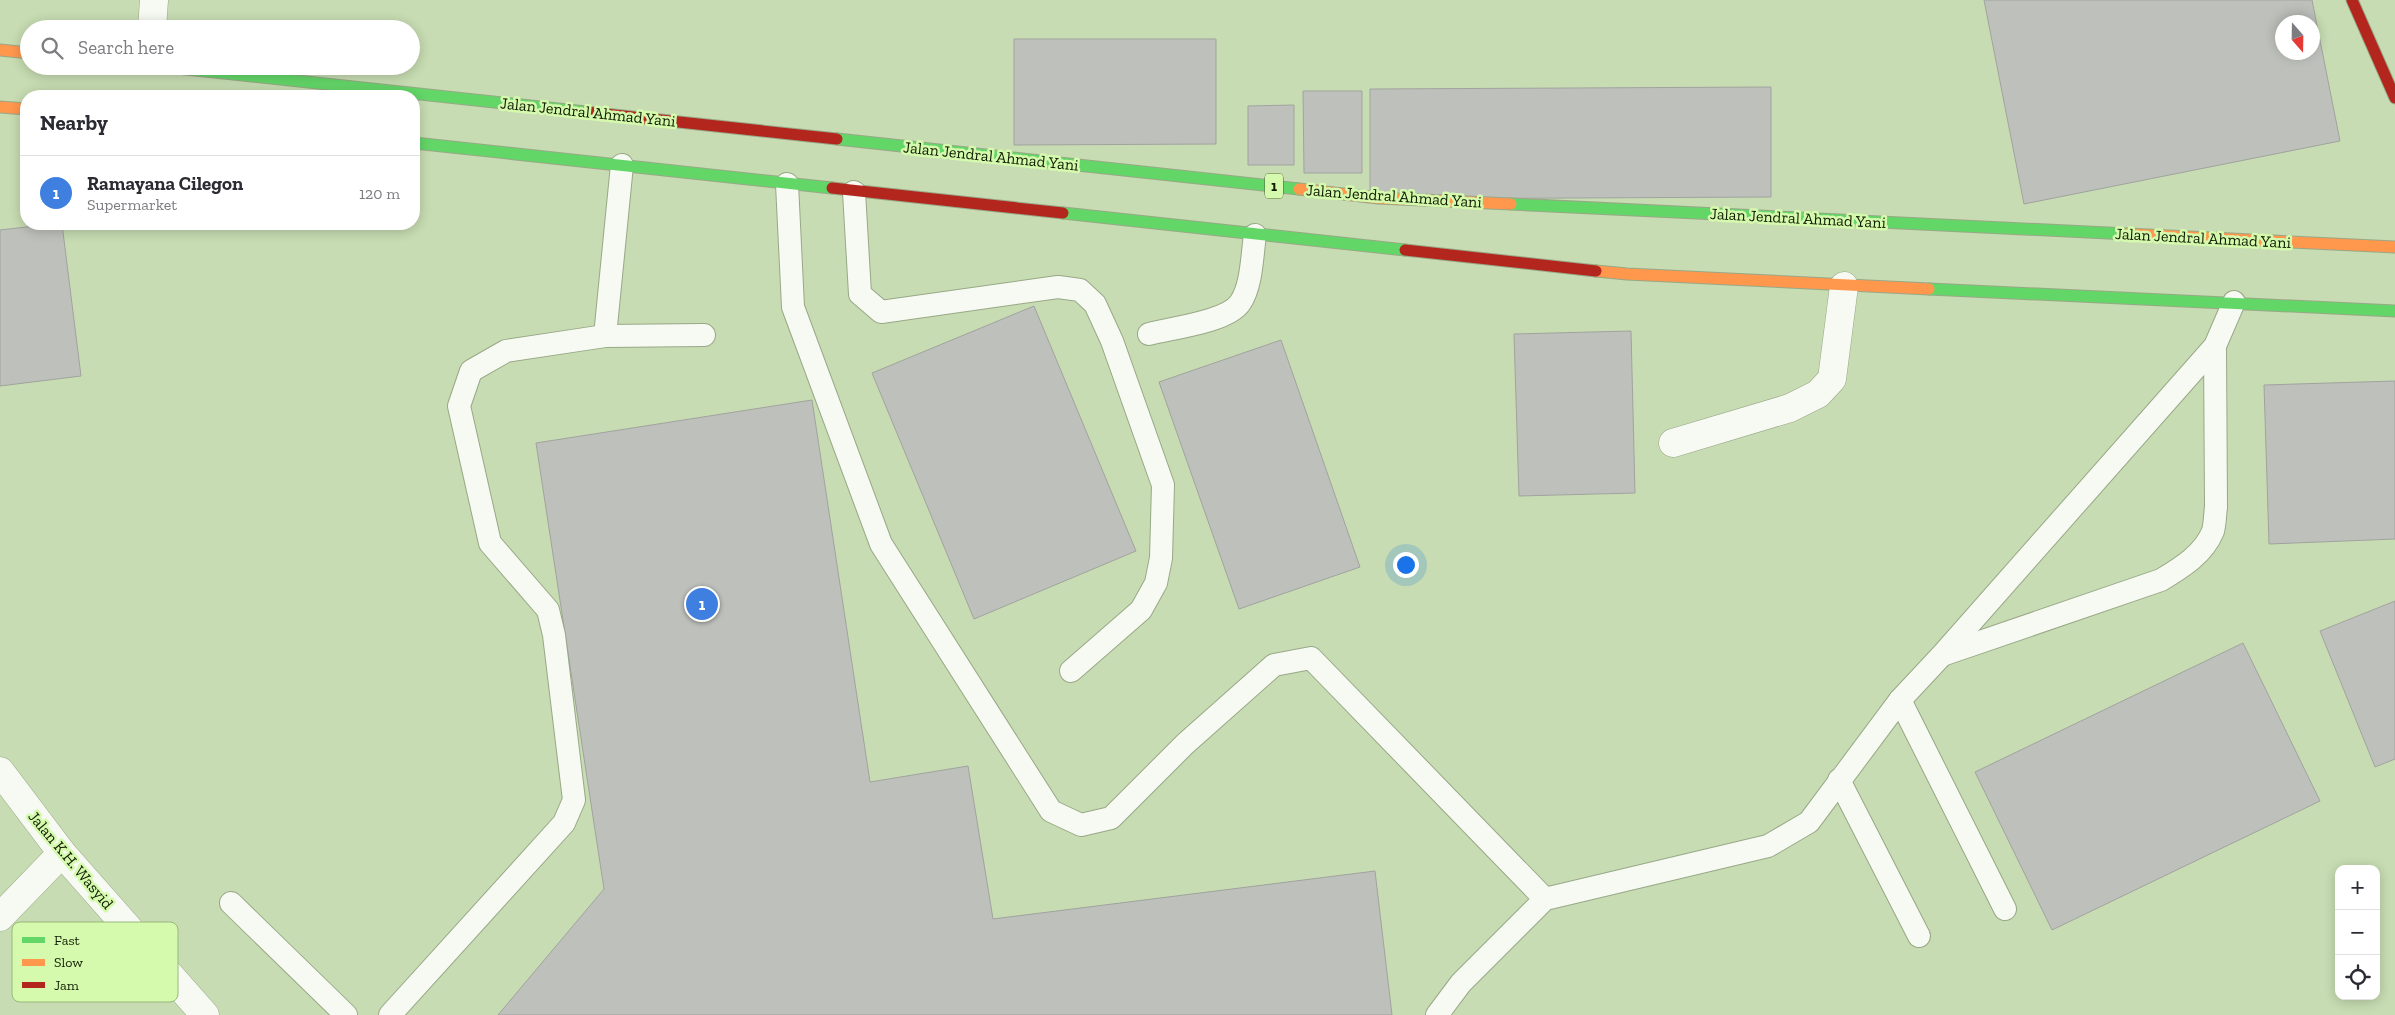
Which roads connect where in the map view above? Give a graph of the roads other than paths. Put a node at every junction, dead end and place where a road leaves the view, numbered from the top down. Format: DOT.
graph roads {
  1 [pos="154,0"];
  2 [pos="2352,0"];
  3 [pos="153,20"];
  4 [pos="0,50"];
  5 [pos="20,52"];
  6 [pos="241,75"];
  7 [pos="380,90"];
  8 [pos="420,94"];
  9 [pos="2395,98"];
  10 [pos="0,107"];
  11 [pos="20,109"];
  12 [pos="420,144"];
  13 [pos="622,165"];
  14 [pos="787,184"];
  15 [pos="854,192"];
  16 [pos="1255,235"];
  17 [pos="2395,247"];
  18 [pos="1844,286"];
  19 [pos="2234,302"];
  20 [pos="2395,311"];
  21 [pos="1149,334"];
  22 [pos="704,335"];
  23 [pos="605,336"];
  24 [pos="2215,346"];
  25 [pos="1674,443"];
  26 [pos="1944,654"];
  27 [pos="1071,671"];
  28 [pos="1900,700"];
  29 [pos="0,771"];
  30 [pos="1839,780"];
  31 [pos="62,853"];
  32 [pos="1545,898"];
  33 [pos="231,903"];
  34 [pos="2005,909"];
  35 [pos="0,917"];
  36 [pos="123,922"];
  37 [pos="1919,936"];
  38 [pos="178,984"];
  39 [pos="205,1015"];
  40 [pos="346,1015"];
  41 [pos="390,1015"];
  42 [pos="1437,1015"];
  1 -- 3 [label="street"];
  2 -- 9 [label="main road"];
  4 -- 5 [label="main road"];
  6 -- 7 [label="main road, Jalan Jendral Ahmad Yani / 1"];
  8 -- 17 [label="main road, Jalan Jendral Ahmad Yani / 1"];
  10 -- 11 [label="main road"];
  12 -- 13 [label="main road"];
  13 -- 14 [label="main road"];
  13 -- 23 [label="lane"];
  14 -- 15 [label="main road"];
  14 -- 32 [label="lane"];
  15 -- 16 [label="main road"];
  15 -- 27 [label="lane"];
  16 -- 18 [label="main road"];
  16 -- 21 [label="lane"];
  18 -- 19 [label="main road"];
  18 -- 25 [label="street"];
  19 -- 20 [label="main road"];
  19 -- 24 [label="lane"];
  22 -- 23 [label="lane"];
  23 -- 41 [label="lane"];
  24 -- 26 [label="lane"];
  24 -- 26 [label="lane"];
  26 -- 28 [label="lane"];
  28 -- 30 [label="lane"];
  28 -- 34 [label="lane"];
  29 -- 31 [label="street, Jalan K.H. Wasyid"];
  30 -- 32 [label="lane"];
  30 -- 37 [label="lane"];
  31 -- 35 [label="street"];
  31 -- 36 [label="street, Jalan K.H. Wasyid"];
  32 -- 42 [label="lane"];
  33 -- 40 [label="lane"];
  38 -- 39 [label="street, Jalan K.H. Wasyid"];
}
